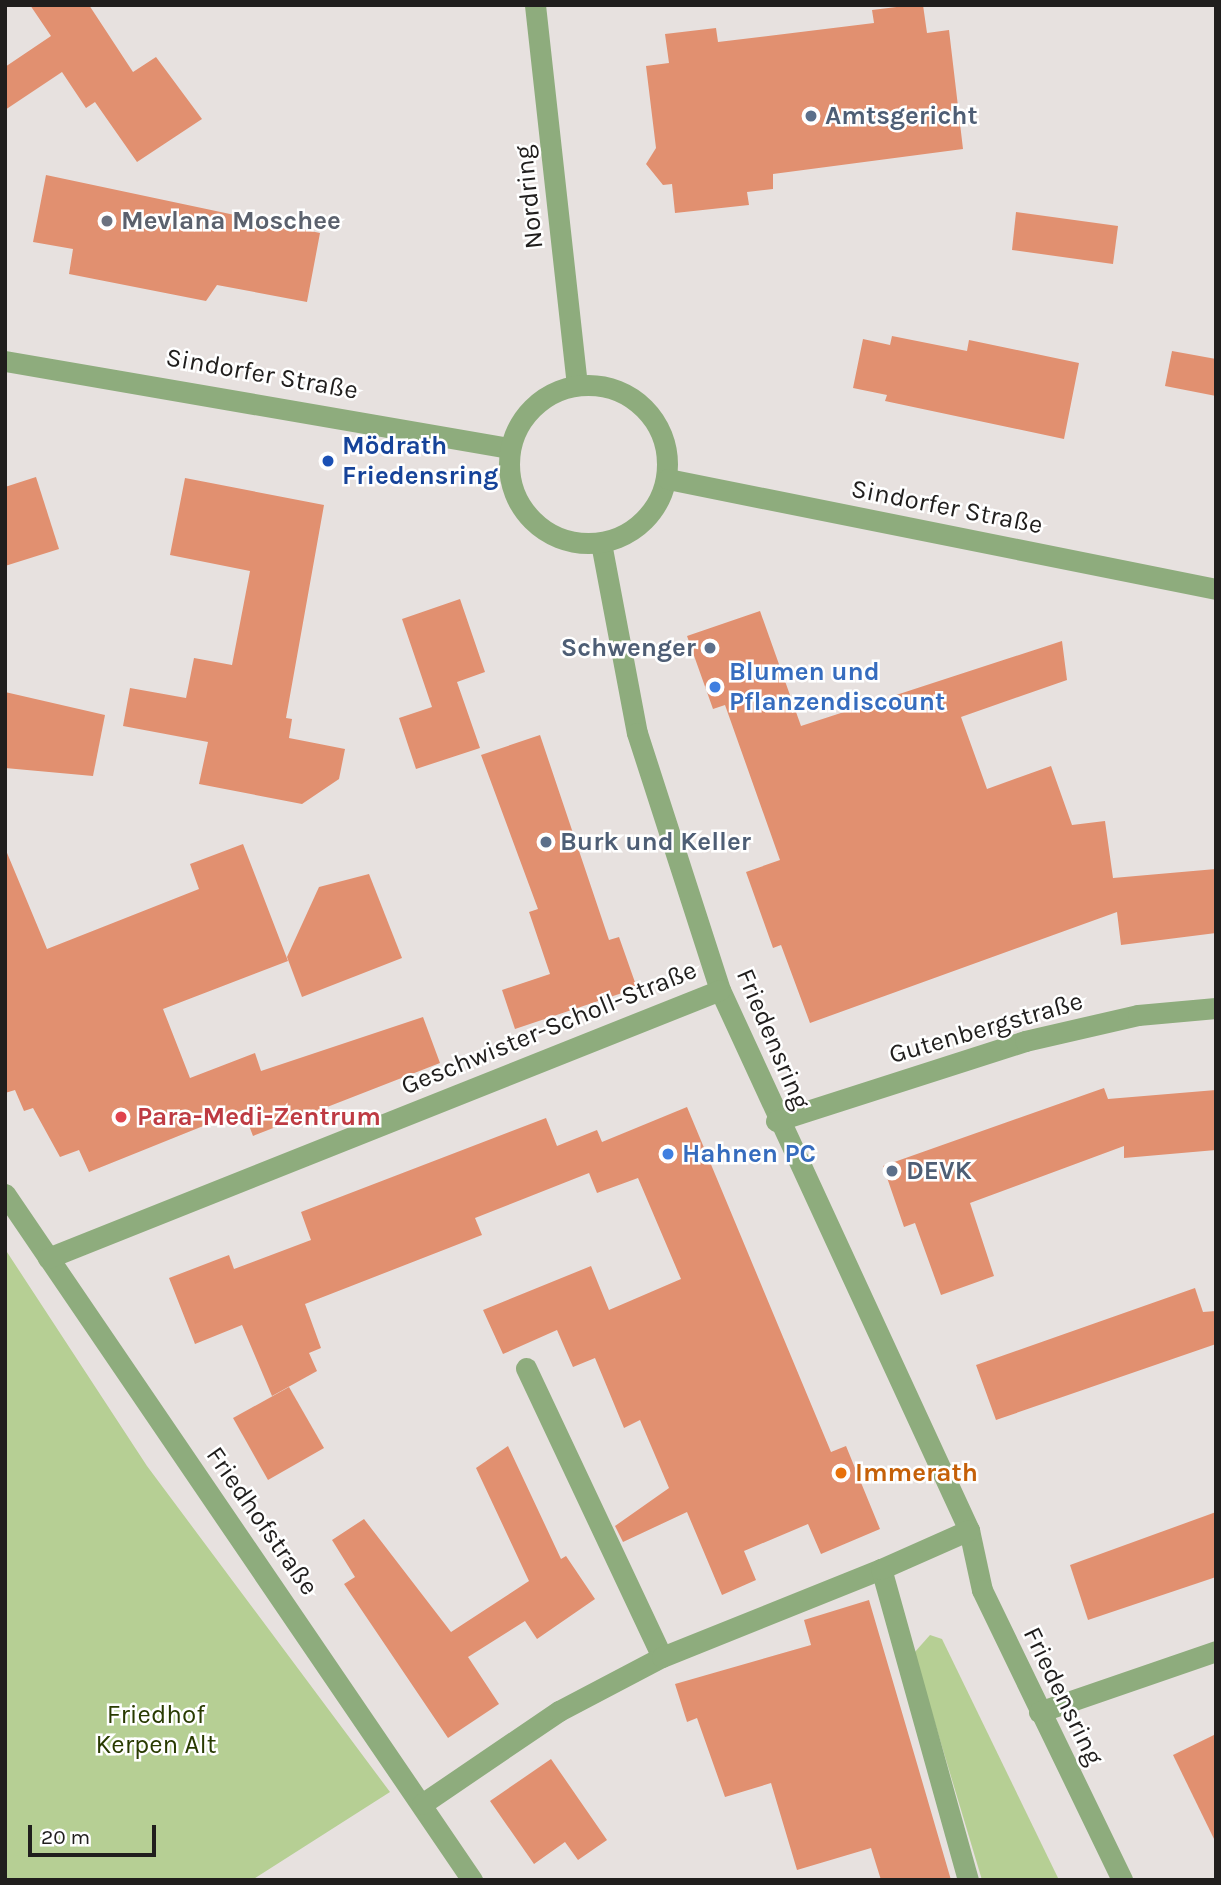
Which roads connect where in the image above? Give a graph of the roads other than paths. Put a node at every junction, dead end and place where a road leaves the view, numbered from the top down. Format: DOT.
graph roads {
  1 [pos="535,5"];
  2 [pos="5,361"];
  3 [pos="577,384"];
  4 [pos="509,448"];
  5 [pos="668,479"];
  6 [pos="601,543"];
  7 [pos="1216,589"];
  8 [pos="720,990"];
  9 [pos="1216,1008"];
  10 [pos="776,1121"];
  11 [pos="5,1194"];
  12 [pos="48,1258"];
  13 [pos="526,1368"];
  14 [pos="969,1530"];
  15 [pos="881,1569"];
  16 [pos="1216,1651"];
  17 [pos="662,1657"];
  18 [pos="1039,1712"];
  19 [pos="422,1804"];
  20 [pos="472,1880"];
  21 [pos="968,1880"];
  22 [pos="1122,1880"];
  1 -- 3 [label="street, Nordring"];
  2 -- 4 [label="street, Sindorfer Straße"];
  3 -- 4 [label="street"];
  3 -- 5 [label="street"];
  4 -- 6 [label="street"];
  5 -- 6 [label="street"];
  5 -- 7 [label="street, Sindorfer Straße"];
  6 -- 8 [label="street, Friedensring"];
  8 -- 10 [label="street, Friedensring"];
  8 -- 12 [label="street, Geschwister-Scholl-Straße"];
  9 -- 10 [label="street, Gutenbergstraße"];
  10 -- 14 [label="street, Friedensring"];
  11 -- 12 [label="street, Friedhofstraße"];
  12 -- 19 [label="street, Friedhofstraße"];
  13 -- 17 [label="street"];
  14 -- 15 [label="street"];
  14 -- 18 [label="street, Friedensring"];
  15 -- 17 [label="street"];
  15 -- 21 [label="street"];
  16 -- 18 [label="street"];
  17 -- 19 [label="street"];
  18 -- 22 [label="street, Friedensring"];
  19 -- 20 [label="street, Friedhofstraße"];
}
